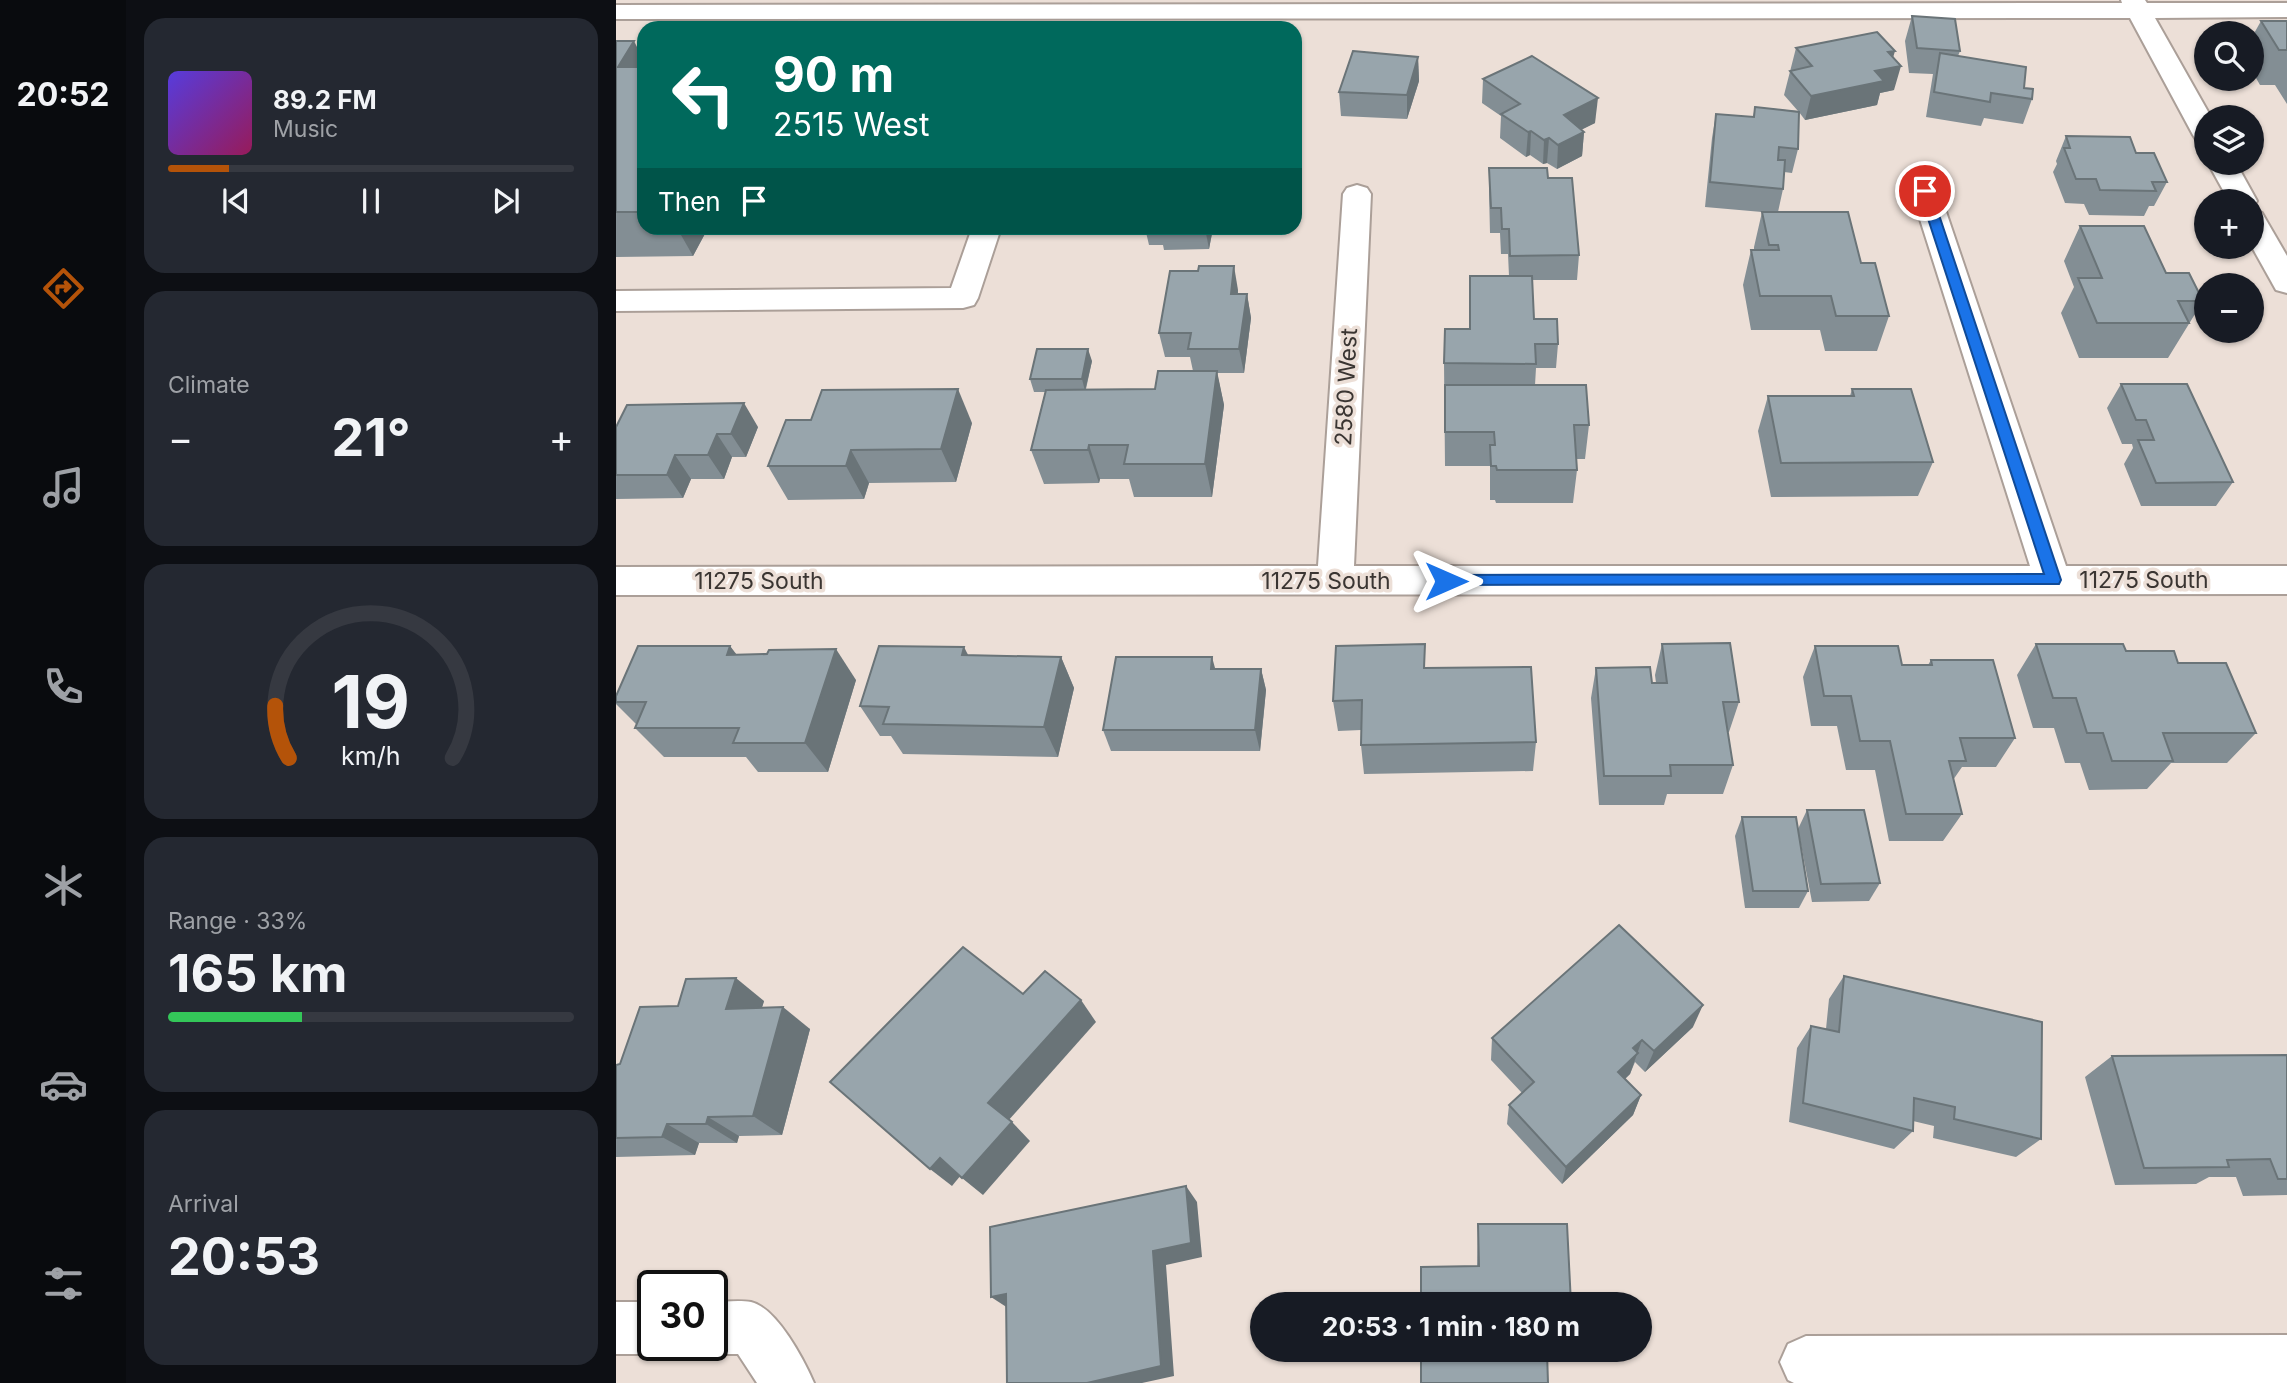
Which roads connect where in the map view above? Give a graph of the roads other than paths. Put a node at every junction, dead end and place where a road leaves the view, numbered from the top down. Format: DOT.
graph roads {
  1 [pos="1537,5"];
  2 [pos="2136,5"];
  3 [pos="719,6"];
  4 [pos="2287,10"];
  5 [pos="616,12"];
  6 [pos="2194,111"];
  7 [pos="1925,191"];
  8 [pos="1357,194"];
  9 [pos="984,235"];
  10 [pos="2264,241"];
  11 [pos="2287,283"];
  12 [pos="616,301"];
  13 [pos="2053,580"];
  14 [pos="2287,580"];
  15 [pos="616,581"];
  16 [pos="1335,581"];
  17 [pos="616,1328"];
  18 [pos="637,1328"];
  19 [pos="728,1328"];
  20 [pos="2287,1361"];
  21 [pos="1806,1362"];
  22 [pos="788,1383"];
  1 -- 2 [label="street"];
  1 -- 3 [label="street"];
  2 -- 4 [label="street"];
  2 -- 6 [label="street"];
  3 -- 5 [label="street"];
  7 -- 13 [label="street"];
  8 -- 16 [label="street, 2580 West"];
  9 -- 12 [label="street"];
  10 -- 11 [label="street"];
  13 -- 14 [label="street, 11275 South"];
  13 -- 16 [label="street, 11275 South"];
  15 -- 16 [label="street, 11275 South"];
  17 -- 18 [label="street"];
  19 -- 22 [label="street"];
  20 -- 21 [label="street"];
}
